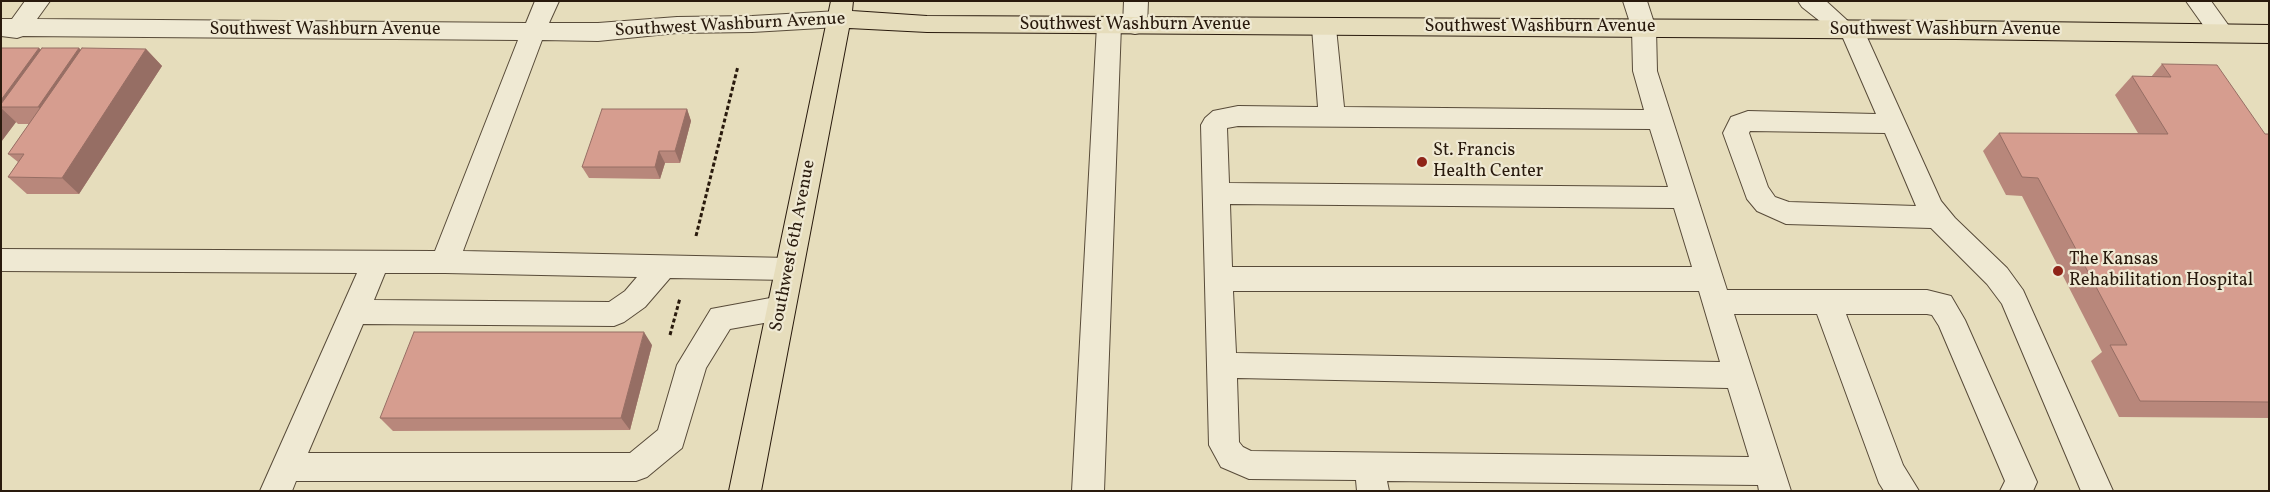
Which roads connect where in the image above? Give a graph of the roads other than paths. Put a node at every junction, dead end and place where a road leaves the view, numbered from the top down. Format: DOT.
graph roads {
  1 [pos="38,1"];
  2 [pos="547,1"];
  3 [pos="1136,1"];
  4 [pos="1636,1"];
  5 [pos="1810,1"];
  6 [pos="2198,1"];
  7 [pos="840,10"];
  8 [pos="1122,25"];
  9 [pos="9,28"];
  10 [pos="1324,28"];
  11 [pos="1644,29"];
  12 [pos="1847,30"];
  13 [pos="534,32"];
  14 [pos="2222,33"];
  15 [pos="2269,34"];
  16 [pos="1332,117"];
  17 [pos="1660,120"];
  18 [pos="1894,124"];
  19 [pos="1216,193"];
  20 [pos="1684,198"];
  21 [pos="1938,217"];
  22 [pos="1,260"];
  23 [pos="376,262"];
  24 [pos="445,262"];
  25 [pos="663,267"];
  26 [pos="789,269"];
  27 [pos="1219,279"];
  28 [pos="1713,290"];
  29 [pos="1827,302"];
  30 [pos="781,308"];
  31 [pos="354,312"];
  32 [pos="1221,365"];
  33 [pos="1739,375"];
  34 [pos="1371,478"];
  35 [pos="281,479"];
  36 [pos="1772,481"];
  37 [pos="745,491"];
  38 [pos="1088,491"];
  39 [pos="1903,491"];
  40 [pos="2016,491"];
  41 [pos="2097,491"];
  1 -- 9 [label="street"];
  2 -- 13 [label="street"];
  3 -- 8 [label="street"];
  4 -- 11 [label="street"];
  5 -- 12 [label="street"];
  6 -- 14 [label="street"];
  7 -- 8 [label="main road, Southwest Washburn Avenue"];
  7 -- 13 [label="street, Southwest Washburn Avenue"];
  7 -- 26 [label="main road, Southwest 6th Avenue"];
  8 -- 10 [label="main road, Southwest Washburn Avenue"];
  8 -- 38 [label="street"];
  9 -- 13 [label="street, Southwest Washburn Avenue"];
  10 -- 11 [label="main road, Southwest Washburn Avenue"];
  10 -- 16 [label="street"];
  11 -- 12 [label="main road, Southwest Washburn Avenue"];
  11 -- 17 [label="street"];
  12 -- 14 [label="main road, Southwest Washburn Avenue"];
  12 -- 18 [label="street"];
  13 -- 24 [label="street"];
  14 -- 15 [label="main road, Southwest Washburn Avenue"];
  16 -- 17 [label="street"];
  16 -- 19 [label="street"];
  17 -- 20 [label="street"];
  18 -- 21 [label="street"];
  18 -- 21 [label="street"];
  19 -- 20 [label="street"];
  19 -- 27 [label="street"];
  20 -- 28 [label="street"];
  21 -- 41 [label="street"];
  22 -- 23 [label="street"];
  23 -- 24 [label="street"];
  23 -- 31 [label="street"];
  24 -- 25 [label="street"];
  25 -- 26 [label="street"];
  25 -- 31 [label="street"];
  26 -- 30 [label="main road, Southwest 6th Avenue"];
  27 -- 28 [label="street"];
  27 -- 32 [label="street"];
  28 -- 29 [label="street"];
  28 -- 33 [label="street"];
  29 -- 39 [label="street"];
  29 -- 40 [label="street"];
  30 -- 35 [label="street"];
  30 -- 37 [label="main road, Southwest 6th Avenue"];
  31 -- 35 [label="street"];
  32 -- 33 [label="street"];
  32 -- 34 [label="street"];
  33 -- 36 [label="street"];
  34 -- 36 [label="street"];
}
